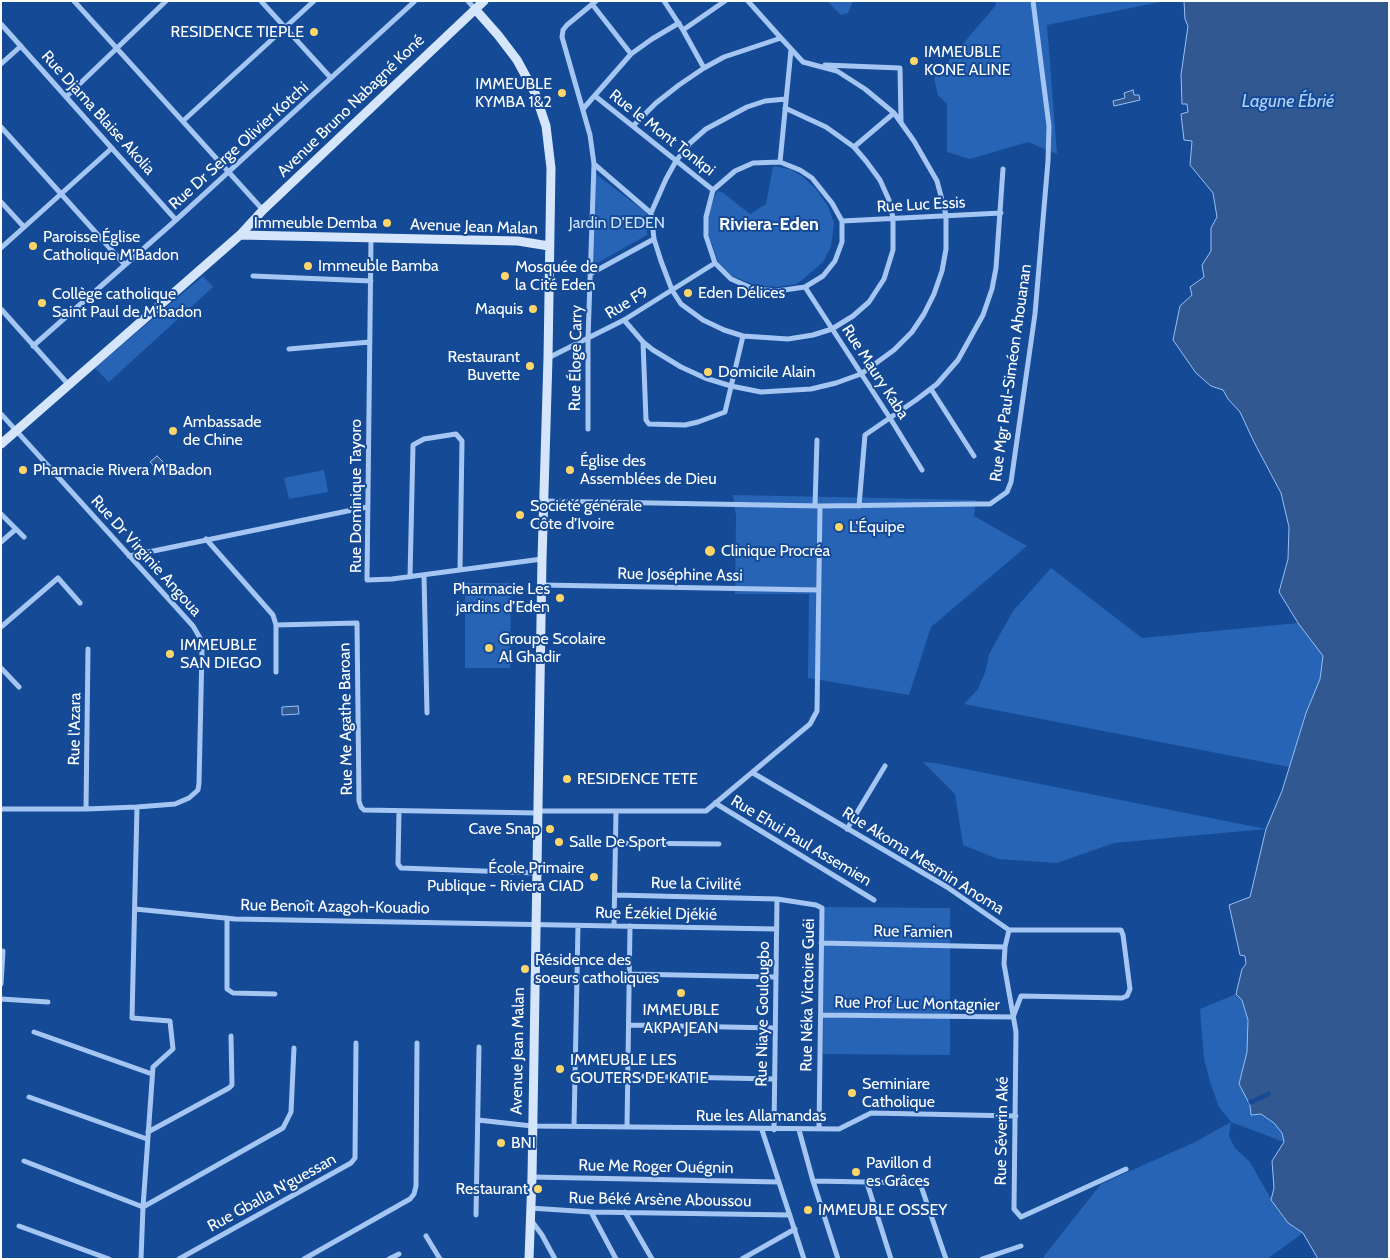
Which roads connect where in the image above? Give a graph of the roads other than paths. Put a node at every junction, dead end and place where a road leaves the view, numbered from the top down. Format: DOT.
graph roads {
  1 [pos="74,1"];
  2 [pos="166,1"];
  3 [pos="261,1"];
  4 [pos="314,1"];
  5 [pos="415,1"];
  6 [pos="468,1"];
  7 [pos="484,1"];
  8 [pos="664,1"];
  9 [pos="725,1"];
  10 [pos="748,1"];
  11 [pos="1033,1"];
  12 [pos="594,3"];
  13 [pos="475,9"];
  14 [pos="679,23"];
  15 [pos="1,24"];
  16 [pos="285,28"];
  17 [pos="683,30"];
  18 [pos="781,38"];
  19 [pos="21,46"];
  20 [pos="117,49"];
  21 [pos="791,50"];
  22 [pos="631,54"];
  23 [pos="1,64"];
  24 [pos="814,65"];
  25 [pos="704,68"];
  26 [pos="331,78"];
  27 [pos="67,96"];
  28 [pos="595,96"];
  29 [pos="786,99"];
  30 [pos="785,108"];
  31 [pos="583,109"];
  32 [pos="894,113"];
  33 [pos="183,122"];
  34 [pos="901,122"];
  35 [pos="634,125"];
  36 [pos="1,127"];
  37 [pos="854,147"];
  38 [pos="112,148"];
  39 [pos="676,161"];
  40 [pos="780,162"];
  41 [pos="594,164"];
  42 [pos="1003,169"];
  43 [pos="228,171"];
  44 [pos="713,190"];
  45 [pos="62,194"];
  46 [pos="1,202"];
  47 [pos="263,210"];
  48 [pos="652,213"];
  49 [pos="1001,213"];
  50 [pos="946,215"];
  51 [pos="894,218"];
  52 [pos="176,220"];
  53 [pos="842,221"];
  54 [pos="24,227"];
  55 [pos="240,235"];
  56 [pos="372,238"];
  57 [pos="654,238"];
  58 [pos="549,246"];
  59 [pos="1,248"];
  60 [pos="715,263"];
  61 [pos="125,265"];
  62 [pos="590,274"];
  63 [pos="253,276"];
  64 [pos="371,280"];
  65 [pos="805,287"];
  66 [pos="672,290"];
  67 [pos="1,310"];
  68 [pos="624,320"];
  69 [pos="832,328"];
  70 [pos="743,336"];
  71 [pos="588,339"];
  72 [pos="370,342"];
  73 [pos="643,342"];
  74 [pos="33,346"];
  75 [pos="289,349"];
  76 [pos="548,358"];
  77 [pos="861,374"];
  78 [pos="68,384"];
  79 [pos="731,386"];
  80 [pos="931,389"];
  81 [pos="1,414"];
  82 [pos="890,418"];
  83 [pos="588,429"];
  84 [pos="16,430"];
  85 [pos="817,440"];
  86 [pos="1,444"];
  87 [pos="974,456"];
  88 [pos="922,470"];
  89 [pos="544,501"];
  90 [pos="818,506"];
  91 [pos="859,506"];
  92 [pos="367,507"];
  93 [pos="1,514"];
  94 [pos="16,529"];
  95 [pos="24,537"];
  96 [pos="206,539"];
  97 [pos="1,542"];
  98 [pos="129,556"];
  99 [pos="542,559"];
  100 [pos="460,567"];
  101 [pos="424,575"];
  102 [pos="410,577"];
  103 [pos="542,585"];
  104 [pos="819,590"];
  105 [pos="80,603"];
  106 [pos="276,624"];
  107 [pos="1,627"];
  108 [pos="88,648"];
  109 [pos="1,668"];
  110 [pos="276,672"];
  111 [pos="20,687"];
  112 [pos="427,713"];
  113 [pos="885,766"];
  114 [pos="753,773"];
  115 [pos="715,803"];
  116 [pos="137,807"];
  117 [pos="1,809"];
  118 [pos="86,809"];
  119 [pos="398,811"];
  120 [pos="538,812"];
  121 [pos="616,812"];
  122 [pos="846,829"];
  123 [pos="616,843"];
  124 [pos="719,844"];
  125 [pos="537,873"];
  126 [pos="615,895"];
  127 [pos="777,899"];
  128 [pos="874,900"];
  129 [pos="135,909"];
  130 [pos="227,918"];
  131 [pos="535,924"];
  132 [pos="578,926"];
  133 [pos="614,926"];
  134 [pos="630,926"];
  135 [pos="776,929"];
  136 [pos="1009,930"];
  137 [pos="821,943"];
  138 [pos="1005,947"];
  139 [pos="4,951"];
  140 [pos="630,974"];
  141 [pos="775,977"];
  142 [pos="1,984"];
  143 [pos="275,994"];
  144 [pos="1,999"];
  145 [pos="48,1002"];
  146 [pos="820,1015"];
  147 [pos="1013,1017"];
  148 [pos="630,1025"];
  149 [pos="775,1028"];
  150 [pos="34,1032"];
  151 [pos="231,1036"];
  152 [pos="356,1043"];
  153 [pos="417,1043"];
  154 [pos="479,1047"];
  155 [pos="294,1048"];
  156 [pos="152,1074"];
  157 [pos="628,1076"];
  158 [pos="774,1079"];
  159 [pos="29,1097"];
  160 [pos="1016,1116"];
  161 [pos="478,1120"];
  162 [pos="532,1126"];
  163 [pos="574,1126"];
  164 [pos="627,1127"];
  165 [pos="819,1129"];
  166 [pos="762,1130"];
  167 [pos="774,1130"];
  168 [pos="799,1130"];
  169 [pos="148,1132"];
  170 [pos="147,1140"];
  171 [pos="24,1161"];
  172 [pos="1126,1169"];
  173 [pos="532,1177"];
  174 [pos="813,1181"];
  175 [pos="779,1182"];
  176 [pos="867,1183"];
  177 [pos="143,1207"];
  178 [pos="591,1212"];
  179 [pos="625,1212"];
  180 [pos="530,1213"];
  181 [pos="476,1215"];
  182 [pos="790,1215"];
  183 [pos="19,1226"];
  184 [pos="795,1229"];
  185 [pos="426,1236"];
  186 [pos="1021,1246"];
  187 [pos="399,1254"];
  188 [pos="990,1258"];
  189 [pos="109,1259"];
  190 [pos="141,1259"];
  191 [pos="178,1259"];
  192 [pos="304,1259"];
  193 [pos="389,1259"];
  194 [pos="440,1259"];
  195 [pos="529,1259"];
  196 [pos="555,1259"];
  197 [pos="616,1259"];
  198 [pos="652,1259"];
  199 [pos="742,1259"];
  200 [pos="804,1259"];
  201 [pos="838,1259"];
  202 [pos="891,1259"];
  203 [pos="946,1259"];
  204 [pos="982,1259"];
  1 -- 20 [label="street"];
  2 -- 20 [label="street"];
  3 -- 16 [label="street"];
  4 -- 16 [label="street"];
  5 -- 26 [label="street, Rue Dr Serge Olivier Kotchi"];
  6 -- 13 [label="street"];
  7 -- 13 [label="main road, Avenue Bruno Nabagné Koné"];
  8 -- 14 [label="street"];
  9 -- 17 [label="street"];
  10 -- 18 [label="street"];
  11 -- 91 [label="street, Rue Mgr Paul-Siméon Ahouanan"];
  12 -- 22 [label="street"];
  12 -- 31 [label="street, Rue Éloge Carry"];
  13 -- 47 [label="main road, Avenue Bruno Nabagné Koné"];
  13 -- 58 [label="main road"];
  14 -- 17 [label="street"];
  14 -- 22 [label="street"];
  15 -- 19 [label="street, Rue Djama Blaise Akolia"];
  16 -- 26 [label="street"];
  16 -- 33 [label="street"];
  17 -- 25 [label="street"];
  18 -- 21 [label="street"];
  18 -- 25 [label="street"];
  19 -- 23 [label="street"];
  19 -- 27 [label="street, Rue Djama Blaise Akolia"];
  20 -- 27 [label="street"];
  20 -- 33 [label="street"];
  21 -- 24 [label="street"];
  21 -- 29 [label="street"];
  22 -- 28 [label="street"];
  24 -- 32 [label="street"];
  24 -- 34 [label="street"];
  25 -- 35 [label="street"];
  26 -- 43 [label="street, Rue Dr Serge Olivier Kotchi"];
  27 -- 38 [label="street, Rue Djama Blaise Akolia"];
  28 -- 31 [label="street"];
  28 -- 35 [label="street, Rue le Mont Tonkpi"];
  29 -- 30 [label="street"];
  29 -- 39 [label="street"];
  30 -- 37 [label="street"];
  30 -- 40 [label="street"];
  31 -- 41 [label="street, Rue Éloge Carry"];
  32 -- 34 [label="street"];
  32 -- 37 [label="street"];
  33 -- 43 [label="street"];
  34 -- 50 [label="street"];
  35 -- 39 [label="street, Rue le Mont Tonkpi"];
  36 -- 45 [label="street"];
  37 -- 51 [label="street"];
  38 -- 45 [label="street"];
  38 -- 52 [label="street, Rue Djama Blaise Akolia"];
  39 -- 44 [label="street, Rue le Mont Tonkpi"];
  39 -- 48 [label="street"];
  40 -- 44 [label="street"];
  40 -- 53 [label="street"];
  41 -- 48 [label="street"];
  41 -- 62 [label="street, Rue Éloge Carry"];
  42 -- 49 [label="street"];
  43 -- 47 [label="street"];
  43 -- 52 [label="street, Rue Dr Serge Olivier Kotchi"];
  44 -- 60 [label="street"];
  45 -- 54 [label="street"];
  45 -- 61 [label="street"];
  46 -- 54 [label="street"];
  47 -- 55 [label="main road, Avenue Bruno Nabagné Koné"];
  48 -- 57 [label="street"];
  49 -- 50 [label="street, Rue Luc Essis"];
  49 -- 80 [label="street"];
  50 -- 51 [label="street, Rue Luc Essis"];
  50 -- 77 [label="street"];
  51 -- 53 [label="street, Rue Luc Essis"];
  51 -- 69 [label="street"];
  52 -- 61 [label="street, Rue Dr Serge Olivier Kotchi"];
  53 -- 65 [label="street"];
  54 -- 59 [label="street"];
  55 -- 56 [label="main road, Avenue Jean Malan"];
  55 -- 78 [label="main road"];
  56 -- 58 [label="main road, Avenue Jean Malan"];
  56 -- 64 [label="street, Rue Dominique Tayoro"];
  57 -- 62 [label="street"];
  57 -- 66 [label="street"];
  58 -- 76 [label="main road, Avenue Jean Malan"];
  60 -- 65 [label="street"];
  60 -- 66 [label="street, Rue F9"];
  61 -- 74 [label="street, Rue Dr Serge Olivier Kotchi"];
  62 -- 71 [label="street, Rue Éloge Carry"];
  63 -- 64 [label="street"];
  64 -- 72 [label="street, Rue Dominique Tayoro"];
  65 -- 69 [label="street, Rue Maury Kaba"];
  66 -- 68 [label="street, Rue F9"];
  66 -- 70 [label="street"];
  67 -- 74 [label="street"];
  68 -- 71 [label="street, Rue F9"];
  68 -- 73 [label="street"];
  69 -- 70 [label="street"];
  69 -- 77 [label="street, Rue Maury Kaba"];
  70 -- 79 [label="street"];
  71 -- 76 [label="street, Rue F9"];
  71 -- 83 [label="street, Rue Éloge Carry"];
  72 -- 75 [label="street"];
  72 -- 92 [label="street, Rue Dominique Tayoro"];
  73 -- 79 [label="street"];
  73 -- 79 [label="street"];
  74 -- 78 [label="street"];
  76 -- 89 [label="main road, Avenue Jean Malan"];
  77 -- 79 [label="street"];
  77 -- 82 [label="street, Rue Maury Kaba"];
  78 -- 84 [label="main road"];
  80 -- 82 [label="street"];
  80 -- 87 [label="street"];
  81 -- 84 [label="street, Rue Dr Virginie Angoua"];
  82 -- 88 [label="street, Rue Maury Kaba"];
  82 -- 91 [label="street"];
  84 -- 86 [label="main road"];
  84 -- 98 [label="street, Rue Dr Virginie Angoua"];
  85 -- 90 [label="street, Rue Me Agathe Baroan"];
  89 -- 90 [label="street, Rue Mgr Paul-Siméon Ahouanan"];
  89 -- 99 [label="main road, Avenue Jean Malan"];
  90 -- 91 [label="street, Rue Mgr Paul-Siméon Ahouanan"];
  90 -- 104 [label="street, Rue Me Agathe Baroan"];
  92 -- 96 [label="street"];
  92 -- 102 [label="street, Rue Dominique Tayoro"];
  93 -- 94 [label="street"];
  94 -- 95 [label="street"];
  94 -- 97 [label="street"];
  96 -- 98 [label="street"];
  96 -- 106 [label="street"];
  98 -- 116 [label="street, Rue Dr Virginie Angoua"];
  99 -- 100 [label="street, Rue Dominique Tayoro"];
  99 -- 103 [label="main road, Avenue Jean Malan"];
  100 -- 101 [label="street, Rue Dominique Tayoro"];
  100 -- 102 [label="street"];
  101 -- 102 [label="street, Rue Dominique Tayoro"];
  101 -- 112 [label="street"];
  103 -- 104 [label="street, Rue Joséphine Assi"];
  103 -- 120 [label="main road, Avenue Jean Malan"];
  104 -- 114 [label="street, Rue Me Agathe Baroan"];
  105 -- 107 [label="street"];
  106 -- 110 [label="street"];
  106 -- 119 [label="street, Rue Me Agathe Baroan"];
  108 -- 118 [label="street, Rue l'Azara"];
  109 -- 111 [label="street"];
  113 -- 122 [label="street"];
  114 -- 115 [label="street, Rue Me Agathe Baroan"];
  114 -- 122 [label="street, Rue Akoma Mesmin Anoma"];
  115 -- 121 [label="street, Rue Me Agathe Baroan"];
  115 -- 128 [label="street, Rue Ehui Paul Assemien"];
  116 -- 118 [label="street, Rue Dr Virginie Angoua"];
  116 -- 129 [label="street"];
  117 -- 118 [label="street, Rue Dr Virginie Angoua"];
  119 -- 120 [label="street, Rue Me Agathe Baroan"];
  119 -- 125 [label="street"];
  120 -- 121 [label="street, Rue Me Agathe Baroan"];
  120 -- 125 [label="main road, Avenue Jean Malan"];
  121 -- 123 [label="street"];
  122 -- 136 [label="street, Rue Akoma Mesmin Anoma"];
  123 -- 124 [label="street"];
  123 -- 126 [label="street"];
  125 -- 131 [label="main road, Avenue Jean Malan"];
  126 -- 127 [label="street, Rue la Civilité"];
  126 -- 133 [label="street"];
  127 -- 135 [label="street, Rue Niaye Goulougbo"];
  127 -- 137 [label="street, Rue Néka Victoire Guéi"];
  129 -- 130 [label="street, Rue Benoît Azagoh-Kouadio"];
  129 -- 156 [label="street"];
  130 -- 131 [label="street, Rue Benoît Azagoh-Kouadio"];
  130 -- 143 [label="street"];
  131 -- 132 [label="street, Rue Ézékiel Djékié"];
  131 -- 162 [label="main road, Avenue Jean Malan"];
  132 -- 133 [label="street, Rue Ézékiel Djékié"];
  132 -- 163 [label="street"];
  133 -- 134 [label="street, Rue Ézékiel Djékié"];
  134 -- 135 [label="street, Rue Ézékiel Djékié"];
  134 -- 140 [label="street"];
  135 -- 141 [label="street, Rue Niaye Goulougbo"];
  136 -- 138 [label="street, Rue Séverin Aké"];
  136 -- 147 [label="street, Rue Akoma Mesmin Anoma"];
  137 -- 138 [label="street, Rue Famien"];
  137 -- 146 [label="street, Rue Néka Victoire Guéi"];
  138 -- 147 [label="street, Rue Séverin Aké"];
  139 -- 142 [label="street"];
  140 -- 141 [label="street"];
  140 -- 148 [label="street"];
  141 -- 149 [label="street, Rue Niaye Goulougbo"];
  144 -- 145 [label="street"];
  146 -- 147 [label="street, Rue Prof Luc Montagnier"];
  146 -- 165 [label="street, Rue Néka Victoire Guéi"];
  147 -- 160 [label="street, Rue Séverin Aké"];
  148 -- 149 [label="street"];
  148 -- 157 [label="street"];
  149 -- 158 [label="street, Rue Niaye Goulougbo"];
  150 -- 156 [label="street"];
  151 -- 169 [label="street"];
  152 -- 191 [label="street, Rue Gballa N'guessan"];
  153 -- 192 [label="street"];
  154 -- 161 [label="street"];
  155 -- 177 [label="street"];
  156 -- 169 [label="street"];
  157 -- 158 [label="street"];
  157 -- 164 [label="street"];
  158 -- 167 [label="street, Rue Niaye Goulougbo"];
  159 -- 170 [label="street"];
  160 -- 165 [label="street, Rue les Allamandas"];
  160 -- 172 [label="street, Rue Séverin Aké"];
  161 -- 162 [label="street, Rue les Allamandas"];
  161 -- 181 [label="street"];
  162 -- 163 [label="street, Rue les Allamandas"];
  162 -- 173 [label="main road, Avenue Jean Malan"];
  163 -- 164 [label="street, Rue les Allamandas"];
  164 -- 166 [label="street, Rue les Allamandas"];
  165 -- 168 [label="street, Rue les Allamandas"];
  166 -- 167 [label="street, Rue les Allamandas"];
  166 -- 175 [label="street"];
  167 -- 168 [label="street, Rue les Allamandas"];
  168 -- 174 [label="street"];
  169 -- 170 [label="street"];
  170 -- 177 [label="street"];
  171 -- 177 [label="street"];
  173 -- 175 [label="street, Rue Me Roger Ouégnin"];
  173 -- 180 [label="main road, Avenue Jean Malan"];
  174 -- 176 [label="street"];
  174 -- 201 [label="street"];
  175 -- 182 [label="street"];
  176 -- 202 [label="street"];
  176 -- 203 [label="street"];
  177 -- 190 [label="street"];
  178 -- 179 [label="street, Rue Béké Arsène Aboussou"];
  178 -- 180 [label="street, Rue Béké Arsène Aboussou"];
  178 -- 197 [label="street"];
  179 -- 182 [label="street, Rue Béké Arsène Aboussou"];
  179 -- 198 [label="street"];
  180 -- 195 [label="main road, Avenue Jean Malan"];
  180 -- 196 [label="street"];
  182 -- 184 [label="street"];
  183 -- 189 [label="street"];
  184 -- 199 [label="street"];
  184 -- 200 [label="street"];
  185 -- 194 [label="street"];
  186 -- 188 [label="street"];
  187 -- 193 [label="street"];
  188 -- 204 [label="street"];
}
